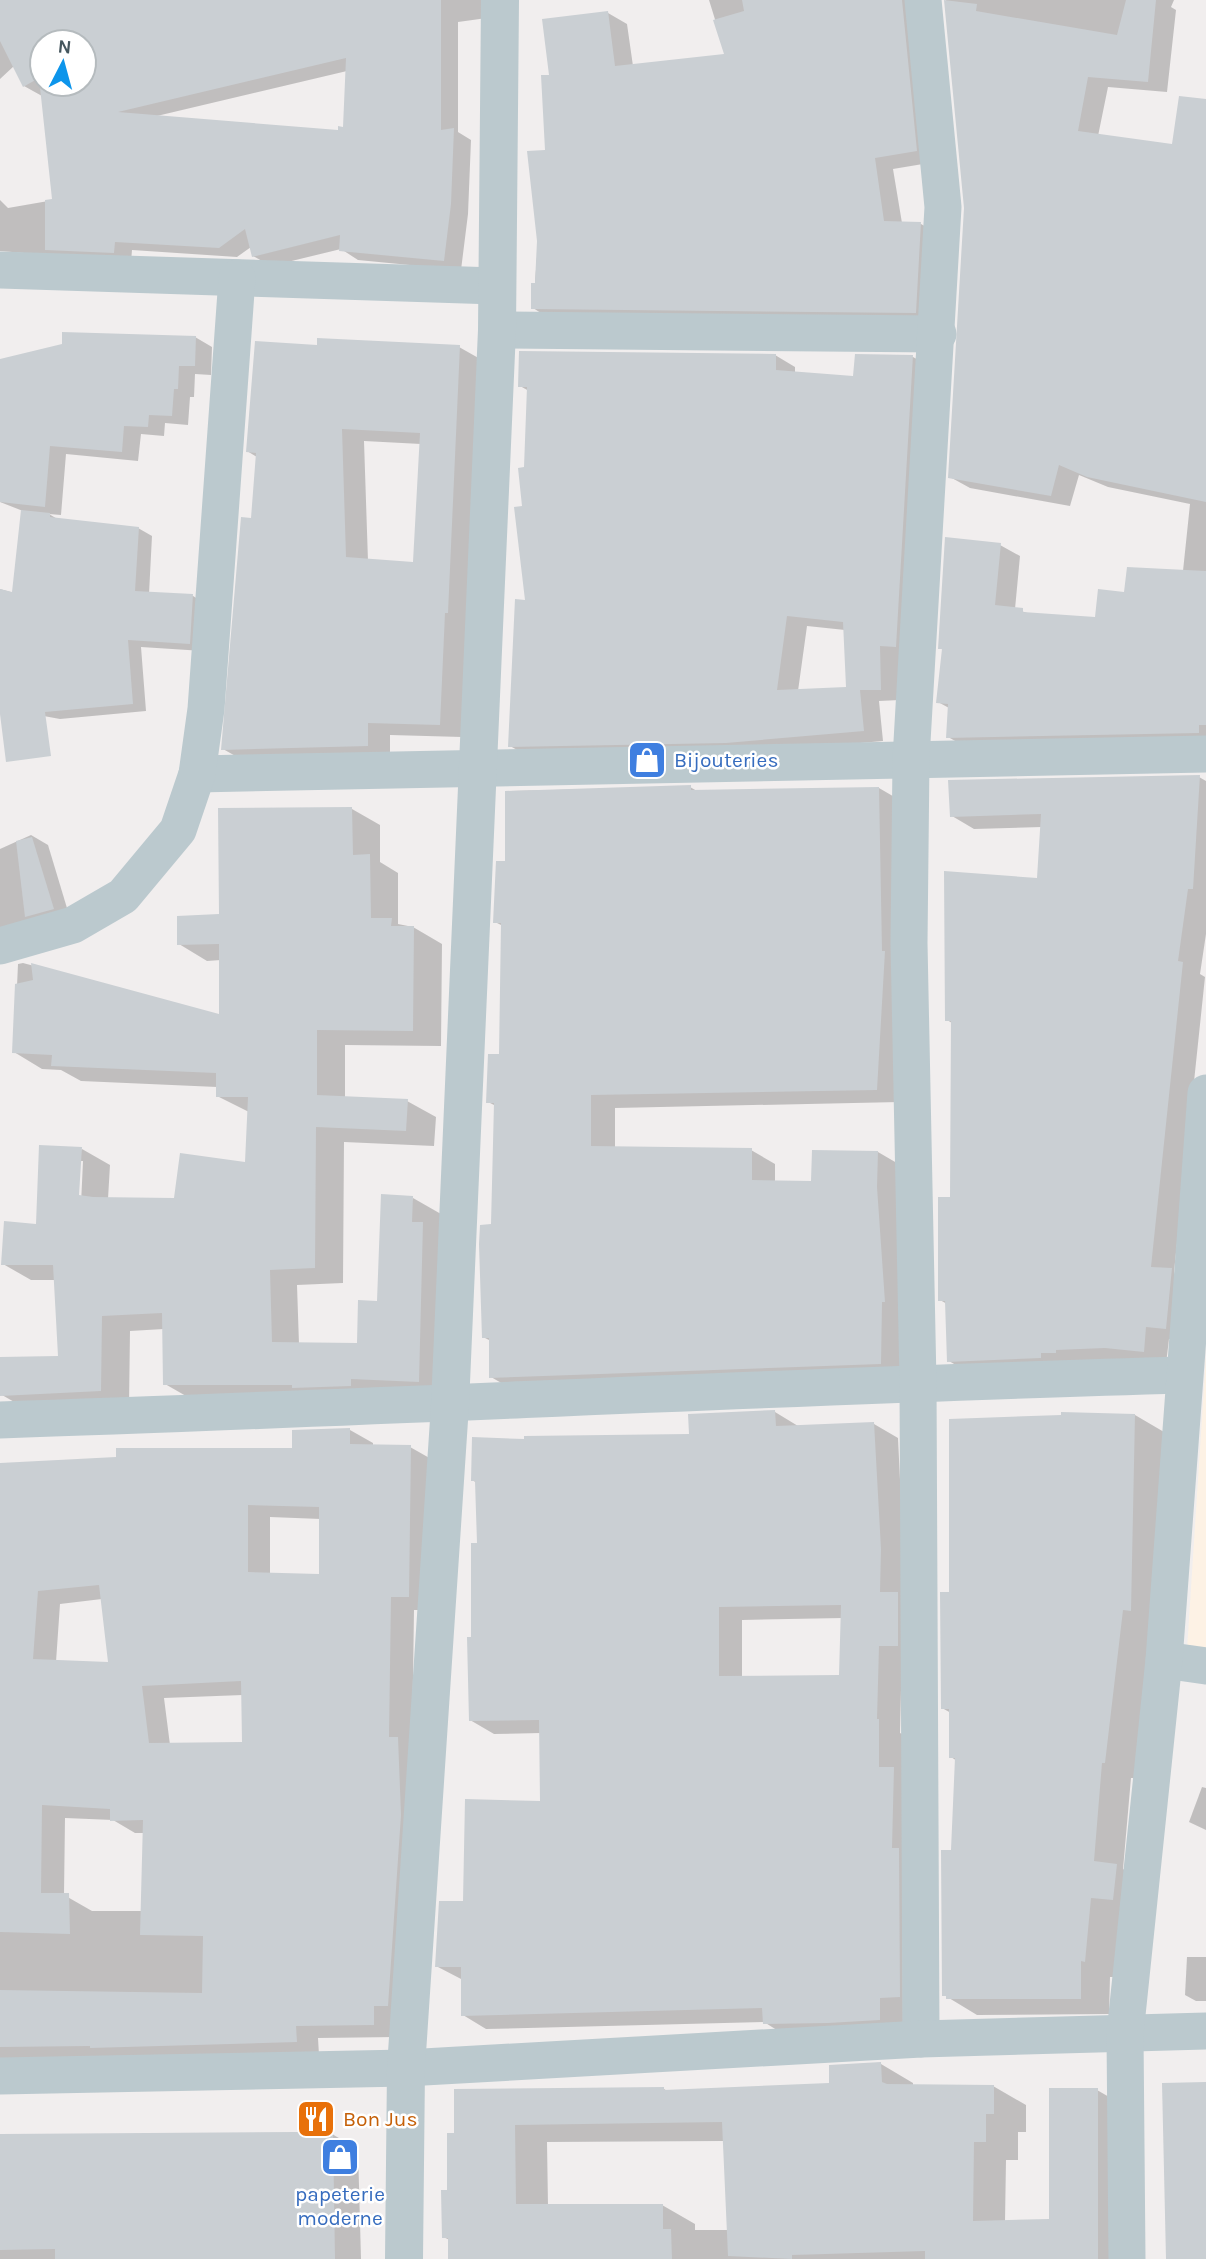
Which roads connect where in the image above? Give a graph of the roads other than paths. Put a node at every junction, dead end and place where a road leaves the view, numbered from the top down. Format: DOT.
graph roads {
  1 [pos="500,0"];
  2 [pos="923,0"];
  3 [pos="0,270"];
  4 [pos="237,278"];
  5 [pos="496,286"];
  6 [pos="497,330"];
  7 [pos="938,334"];
  8 [pos="1206,754"];
  9 [pos="911,759"];
  10 [pos="478,768"];
  11 [pos="197,774"];
  12 [pos="0,946"];
  13 [pos="1206,1093"];
  14 [pos="1183,1375"];
  15 [pos="918,1382"];
  16 [pos="450,1405"];
  17 [pos="0,1420"];
  18 [pos="1164,1660"];
  19 [pos="1206,1666"];
  20 [pos="1206,2031"];
  21 [pos="1125,2034"];
  22 [pos="921,2039"];
  23 [pos="406,2068"];
  24 [pos="0,2076"];
  25 [pos="404,2259"];
  26 [pos="1127,2259"];
  1 -- 5 [label="street"];
  2 -- 7 [label="street"];
  3 -- 4 [label="street"];
  4 -- 5 [label="street"];
  4 -- 11 [label="street"];
  5 -- 6 [label="street"];
  6 -- 7 [label="street"];
  6 -- 10 [label="street"];
  7 -- 9 [label="street"];
  8 -- 9 [label="street"];
  9 -- 10 [label="street"];
  9 -- 15 [label="street"];
  10 -- 11 [label="street"];
  10 -- 16 [label="street"];
  11 -- 12 [label="street"];
  13 -- 14 [label="street"];
  14 -- 15 [label="street"];
  14 -- 18 [label="street"];
  15 -- 16 [label="street"];
  15 -- 22 [label="street"];
  16 -- 17 [label="street"];
  16 -- 23 [label="street"];
  18 -- 19 [label="street"];
  18 -- 21 [label="street"];
  20 -- 21 [label="street"];
  21 -- 22 [label="street"];
  21 -- 26 [label="street"];
  22 -- 23 [label="street"];
  23 -- 24 [label="street"];
  23 -- 25 [label="street"];
}
